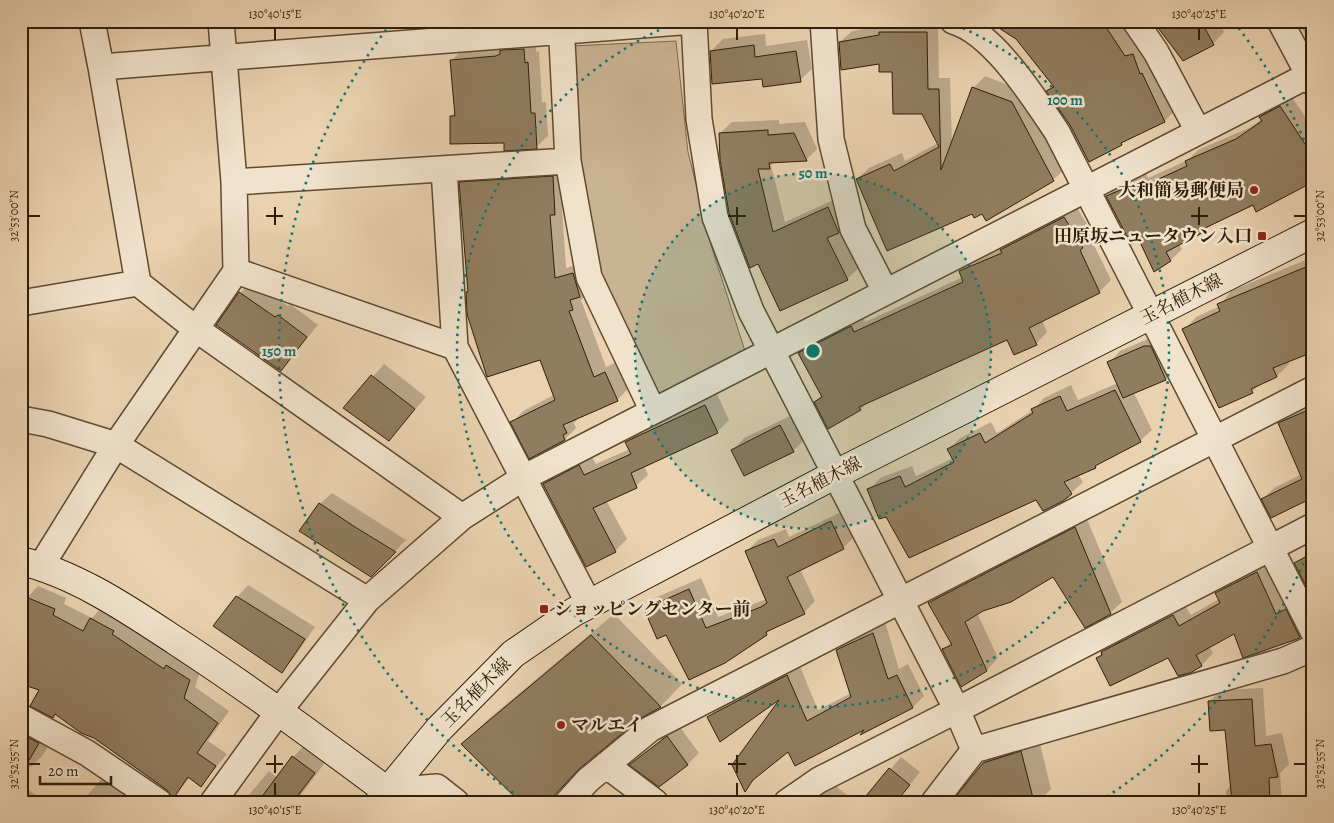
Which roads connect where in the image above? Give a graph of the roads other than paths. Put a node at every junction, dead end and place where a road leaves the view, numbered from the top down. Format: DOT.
graph roads {
  1 [pos="92,21"];
  2 [pos="221,21"];
  3 [pos="694,21"];
  4 [pos="823,21"];
  5 [pos="953,21"];
  6 [pos="1135,21"];
  7 [pos="1280,21"];
  8 [pos="561,26"];
  9 [pos="223,59"];
  10 [pos="100,67"];
  11 [pos="1311,79"];
  12 [pos="1198,131"];
  13 [pos="568,161"];
  14 [pos="444,169"];
  15 [pos="234,182"];
  16 [pos="1086,188"];
  17 [pos="1313,233"];
  18 [pos="236,270"];
  19 [pos="138,283"];
  20 [pos="886,291"];
  21 [pos="21,303"];
  22 [pos="1151,314"];
  23 [pos="196,329"];
  24 [pos="455,348"];
  25 [pos="771,351"];
  26 [pos="1313,389"];
  27 [pos="653,411"];
  28 [pos="21,418"];
  29 [pos="1215,439"];
  30 [pos="116,445"];
  31 [pos="836,474"];
  32 [pos="523,478"];
  33 [pos="462,517"];
  34 [pos="1313,526"];
  35 [pos="1271,547"];
  36 [pos="31,563"];
  37 [pos="368,600"];
  38 [pos="901,601"];
  39 [pos="588,604"];
  40 [pos="1313,631"];
  41 [pos="1313,648"];
  42 [pos="957,710"];
  43 [pos="279,711"];
  44 [pos="21,717"];
  45 [pos="974,750"];
  46 [pos="606,765"];
  47 [pos="383,796"];
  48 [pos="159,802"];
  49 [pos="213,802"];
  50 [pos="456,802"];
  51 [pos="568,802"];
  52 [pos="655,802"];
  53 [pos="788,802"];
  54 [pos="934,802"];
  1 -- 10 [label="street"];
  2 -- 9 [label="street"];
  3 -- 8 [label="street"];
  3 -- 25 [label="street"];
  4 -- 20 [label="street"];
  5 -- 16 [label="street"];
  6 -- 12 [label="street"];
  7 -- 11 [label="street"];
  8 -- 9 [label="street"];
  8 -- 13 [label="street"];
  9 -- 10 [label="street"];
  9 -- 15 [label="street"];
  10 -- 19 [label="street"];
  11 -- 12 [label="street"];
  12 -- 16 [label="street"];
  13 -- 14 [label="street"];
  13 -- 27 [label="street"];
  14 -- 15 [label="street"];
  14 -- 24 [label="street"];
  15 -- 18 [label="street"];
  16 -- 20 [label="street"];
  16 -- 22 [label="street"];
  17 -- 22 [label="main road, 玉名植木線"];
  18 -- 23 [label="street"];
  18 -- 24 [label="street"];
  19 -- 21 [label="street"];
  19 -- 23 [label="street"];
  20 -- 25 [label="street"];
  22 -- 29 [label="street"];
  22 -- 31 [label="main road, 玉名植木線"];
  23 -- 30 [label="street"];
  23 -- 33 [label="street"];
  24 -- 32 [label="street"];
  25 -- 27 [label="street"];
  25 -- 31 [label="street"];
  26 -- 29 [label="street"];
  27 -- 32 [label="street"];
  28 -- 30 [label="street"];
  29 -- 35 [label="street"];
  29 -- 38 [label="street"];
  30 -- 36 [label="street"];
  30 -- 37 [label="street"];
  31 -- 38 [label="street"];
  31 -- 39 [label="main road, 玉名植木線"];
  32 -- 33 [label="street"];
  32 -- 39 [label="street"];
  33 -- 37 [label="street"];
  34 -- 35 [label="street"];
  35 -- 40 [label="street"];
  35 -- 42 [label="street"];
  36 -- 43 [label="main road"];
  37 -- 43 [label="street"];
  38 -- 42 [label="street"];
  38 -- 46 [label="street"];
  39 -- 47 [label="main road, 玉名植木線"];
  41 -- 45 [label="street"];
  42 -- 45 [label="street"];
  42 -- 53 [label="street"];
  43 -- 47 [label="main road"];
  43 -- 49 [label="street"];
  44 -- 48 [label="street"];
  45 -- 54 [label="street"];
  46 -- 51 [label="street"];
  46 -- 52 [label="street"];
  47 -- 50 [label="street"];
}
